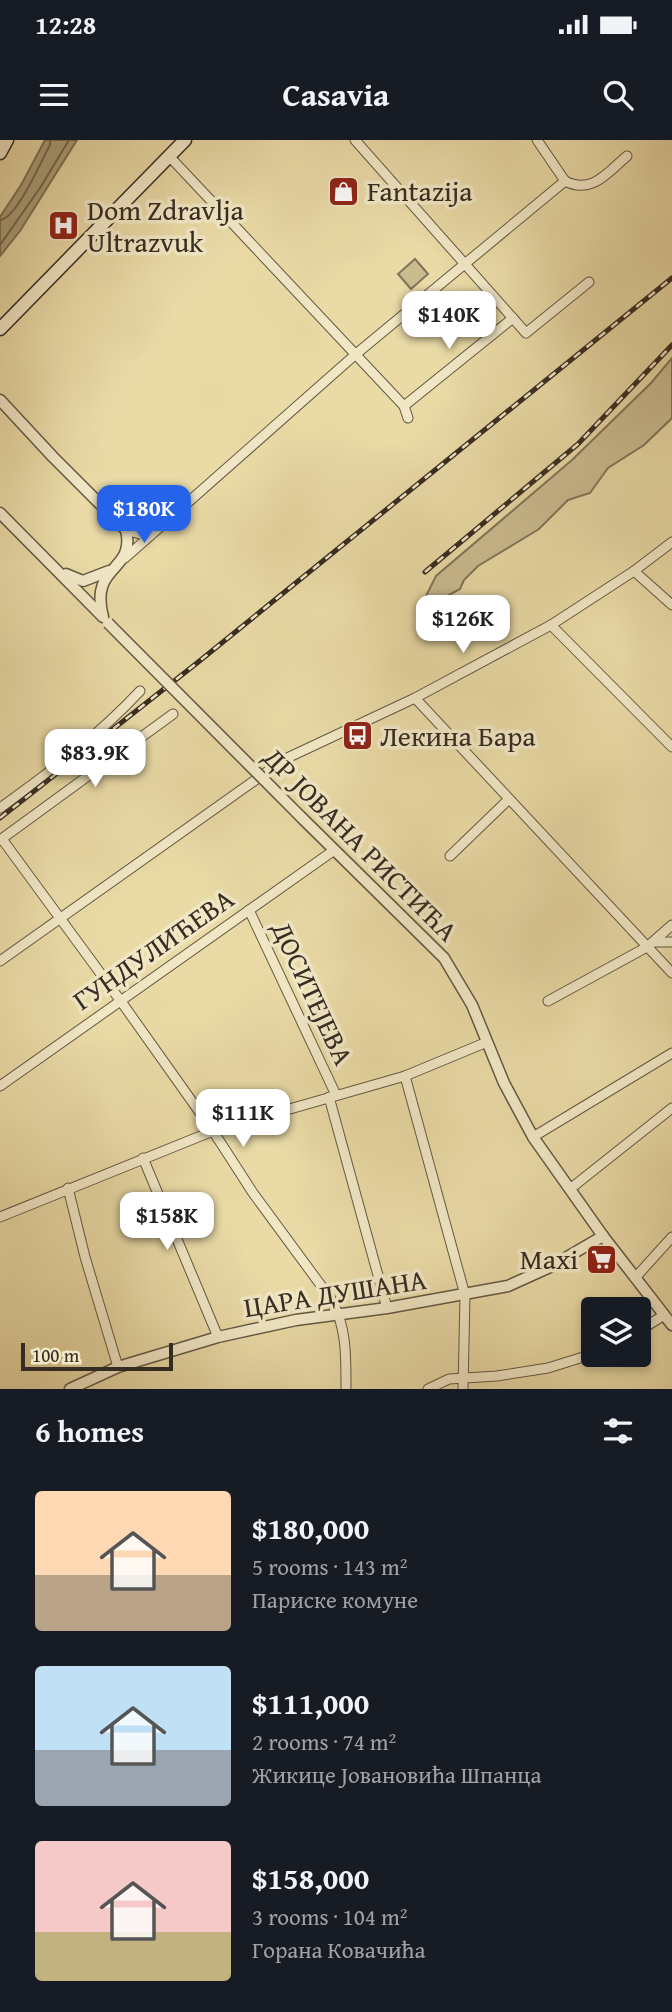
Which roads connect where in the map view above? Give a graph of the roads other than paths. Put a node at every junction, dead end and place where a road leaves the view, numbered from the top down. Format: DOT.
graph roads {
  1 [pos="7,140"];
  2 [pos="185,140"];
  3 [pos="355,140"];
  4 [pos="537,140"];
  5 [pos="0,153"];
  6 [pos="169,156"];
  7 [pos="627,156"];
  8 [pos="565,181"];
  9 [pos="464,264"];
  10 [pos="589,282"];
  11 [pos="513,318"];
  12 [pos="0,329"];
  13 [pos="356,354"];
  14 [pos="0,400"];
  15 [pos="404,406"];
  16 [pos="408,418"];
  17 [pos="0,513"];
  18 [pos="157,529"];
  19 [pos="127,530"];
  20 [pos="672,542"];
  21 [pos="125,558"];
  22 [pos="54,567"];
  23 [pos="112,570"];
  24 [pos="634,571"];
  25 [pos="672,605"];
  26 [pos="105,620"];
  27 [pos="551,625"];
  28 [pos="140,691"];
  29 [pos="415,698"];
  30 [pos="173,714"];
  31 [pos="672,747"];
  32 [pos="509,799"];
  33 [pos="0,807"];
  34 [pos="1,840"];
  35 [pos="333,851"];
  36 [pos="450,856"];
  37 [pos="249,910"];
  38 [pos="60,917"];
  39 [pos="672,925"];
  40 [pos="672,942"];
  41 [pos="651,944"];
  42 [pos="0,961"];
  43 [pos="672,972"];
  44 [pos="120,1000"];
  45 [pos="548,1001"];
  46 [pos="486,1042"];
  47 [pos="672,1053"];
  48 [pos="405,1076"];
  49 [pos="0,1086"];
  50 [pos="332,1096"];
  51 [pos="672,1108"];
  52 [pos="213,1131"];
  53 [pos="533,1137"];
  54 [pos="143,1158"];
  55 [pos="68,1188"];
  56 [pos="570,1189"];
  57 [pos="0,1217"];
  58 [pos="603,1236"];
  59 [pos="672,1237"];
  60 [pos="635,1278"];
  61 [pos="465,1295"];
  62 [pos="387,1308"];
  63 [pos="341,1315"];
  64 [pos="664,1315"];
  65 [pos="651,1323"];
  66 [pos="672,1325"];
  67 [pos="218,1337"];
  68 [pos="581,1358"];
  69 [pos="118,1367"];
  70 [pos="463,1384"];
  71 [pos="70,1389"];
  72 [pos="346,1389"];
  73 [pos="428,1389"];
  1 -- 5 [label="main road"];
  2 -- 6 [label="main road"];
  3 -- 9 [label="street"];
  4 -- 8 [label="street"];
  6 -- 12 [label="main road"];
  6 -- 13 [label="street"];
  7 -- 8 [label="street"];
  8 -- 9 [label="street"];
  9 -- 11 [label="street"];
  9 -- 13 [label="street"];
  10 -- 11 [label="street"];
  11 -- 15 [label="street"];
  13 -- 15 [label="street"];
  13 -- 18 [label="street"];
  14 -- 19 [label="street"];
  15 -- 16 [label="street"];
  17 -- 22 [label="street, ДР ЈОВАНА РИСТИЋА"];
  18 -- 19 [label="street"];
  18 -- 21 [label="street"];
  19 -- 21 [label="street"];
  20 -- 24 [label="street"];
  21 -- 23 [label="street"];
  22 -- 23 [label="street"];
  22 -- 26 [label="street, ДР ЈОВАНА РИСТИЋА"];
  23 -- 26 [label="street"];
  24 -- 25 [label="street"];
  24 -- 27 [label="street"];
  26 -- 35 [label="street, ДР ЈОВАНА РИСТИЋА, bridge"];
  27 -- 29 [label="street"];
  27 -- 31 [label="street"];
  28 -- 33 [label="street"];
  29 -- 32 [label="street"];
  29 -- 38 [label="street"];
  30 -- 34 [label="street"];
  32 -- 36 [label="street"];
  32 -- 41 [label="street"];
  34 -- 38 [label="street"];
  35 -- 37 [label="street, ГУНДУЛИЋЕВА"];
  35 -- 46 [label="street, ДР ЈОВАНА РИСТИЋА"];
  37 -- 44 [label="street, ГУНДУЛИЋЕВА"];
  37 -- 50 [label="street, ДОСИТЕЈЕВА"];
  38 -- 42 [label="street"];
  38 -- 44 [label="street"];
  39 -- 41 [label="street"];
  40 -- 41 [label="street"];
  41 -- 43 [label="street"];
  41 -- 45 [label="street"];
  44 -- 49 [label="street, ГУНДУЛИЋЕВА"];
  44 -- 52 [label="street"];
  46 -- 48 [label="street"];
  46 -- 53 [label="street, ДР ЈОВАНА РИСТИЋА"];
  47 -- 53 [label="street"];
  48 -- 50 [label="street"];
  48 -- 61 [label="street"];
  50 -- 52 [label="street"];
  50 -- 62 [label="street, ДОСИТЕЈЕВА"];
  51 -- 56 [label="street"];
  52 -- 54 [label="street"];
  52 -- 63 [label="street"];
  53 -- 56 [label="street, ДР ЈОВАНА РИСТИЋА"];
  54 -- 55 [label="street"];
  54 -- 67 [label="street"];
  55 -- 57 [label="street"];
  55 -- 69 [label="street"];
  56 -- 58 [label="street, ДР ЈОВАНА РИСТИЋА"];
  58 -- 60 [label="street, ДР ЈОВАНА РИСТИЋА"];
  58 -- 61 [label="street, ЦАРА ДУШАНА"];
  59 -- 60 [label="street"];
  60 -- 64 [label="street, ДР ЈОВАНА РИСТИЋА"];
  61 -- 62 [label="street, ЦАРА ДУШАНА"];
  61 -- 70 [label="street"];
  62 -- 63 [label="street, ЦАРА ДУШАНА"];
  63 -- 67 [label="street, ЦАРА ДУШАНА"];
  63 -- 72 [label="street"];
  64 -- 65 [label="street"];
  64 -- 66 [label="street, ДР ЈОВАНА РИСТИЋА"];
  67 -- 69 [label="street, ЦАРА ДУШАНА"];
  68 -- 70 [label="street"];
  69 -- 71 [label="street, ЦАРА ДУШАНА"];
  70 -- 73 [label="street"];
}
